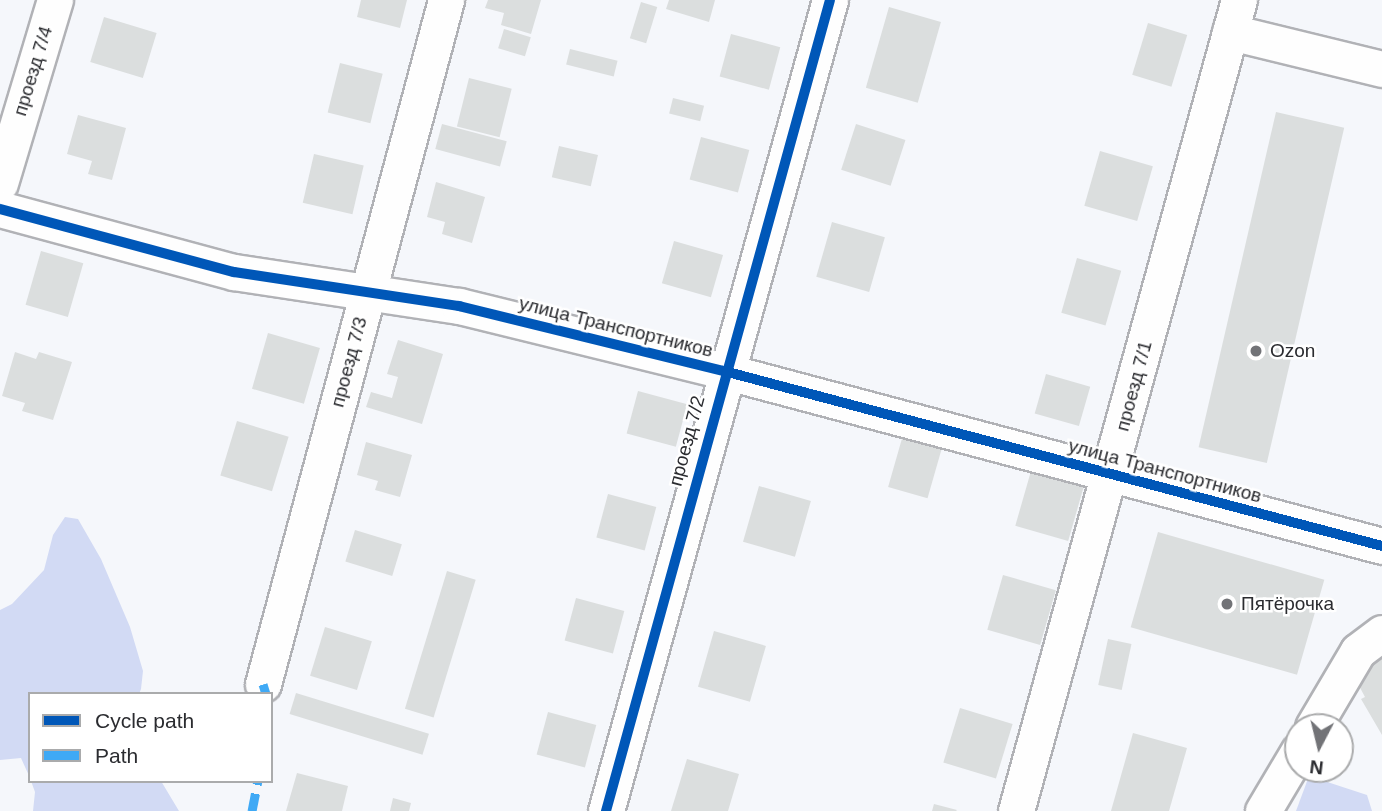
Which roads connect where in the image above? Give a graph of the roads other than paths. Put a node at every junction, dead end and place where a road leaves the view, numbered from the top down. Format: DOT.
graph roads {
  1 [pos="55,0"];
  2 [pos="446,0"];
  3 [pos="830,0"];
  4 [pos="1234,16"];
  5 [pos="1382,69"];
  6 [pos="0,183"];
  7 [pos="0,209"];
  8 [pos="369,289"];
  9 [pos="724,371"];
  10 [pos="1109,475"];
  11 [pos="1382,546"];
  12 [pos="1382,633"];
  13 [pos="263,684"];
  14 [pos="1321,713"];
  15 [pos="1284,776"];
  16 [pos="606,811"];
  17 [pos="1016,811"];
  18 [pos="1263,811"];
  1 -- 6 [label="street, проезд 7/4"];
  2 -- 8 [label="street, проезд 7/3"];
  3 -- 9 [label="street, проезд 7/2"];
  4 -- 5 [label="street"];
  4 -- 10 [label="street, проезд 7/1"];
  7 -- 8 [label="street, улица Транспортников"];
  8 -- 9 [label="street, улица Транспортников"];
  8 -- 13 [label="street, проезд 7/3"];
  9 -- 10 [label="street, улица Транспортников"];
  9 -- 16 [label="street, проезд 7/2"];
  10 -- 11 [label="street, улица Транспортников"];
  10 -- 17 [label="street, проезд 7/1"];
  12 -- 14 [label="street"];
  15 -- 18 [label="street"];
}
